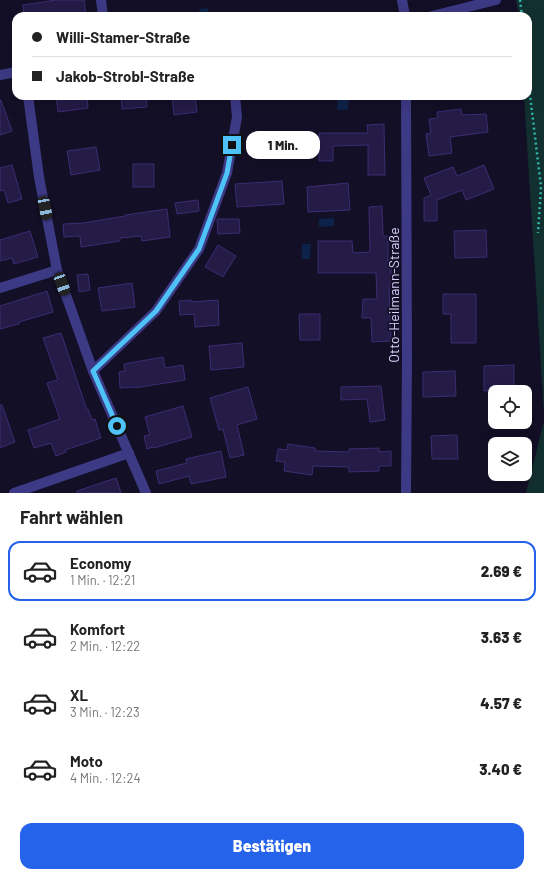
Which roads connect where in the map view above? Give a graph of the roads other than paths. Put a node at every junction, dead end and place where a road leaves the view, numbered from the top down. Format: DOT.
graph roads {
  1 [pos="101,0"];
  2 [pos="402,0"];
  3 [pos="496,0"];
  4 [pos="102,12"];
  5 [pos="404,12"];
  6 [pos="448,12"];
  7 [pos="12,73"];
  8 [pos="0,75"];
  9 [pos="29,100"];
  10 [pos="235,100"];
  11 [pos="406,100"];
  12 [pos="57,270"];
  13 [pos="0,288"];
  14 [pos="93,371"];
  15 [pos="129,453"];
  16 [pos="14,493"];
  17 [pos="146,493"];
  18 [pos="406,493"];
  1 -- 4 [label="street"];
  2 -- 5 [label="street"];
  3 -- 6 [label="street"];
  7 -- 8 [label="street"];
  9 -- 12 [label="street"];
  10 -- 14 [label="street"];
  11 -- 18 [label="street, Otto-Heilmann-Straße"];
  12 -- 13 [label="street"];
  12 -- 14 [label="street"];
  14 -- 15 [label="street"];
  15 -- 16 [label="street"];
  15 -- 17 [label="street"];
}
